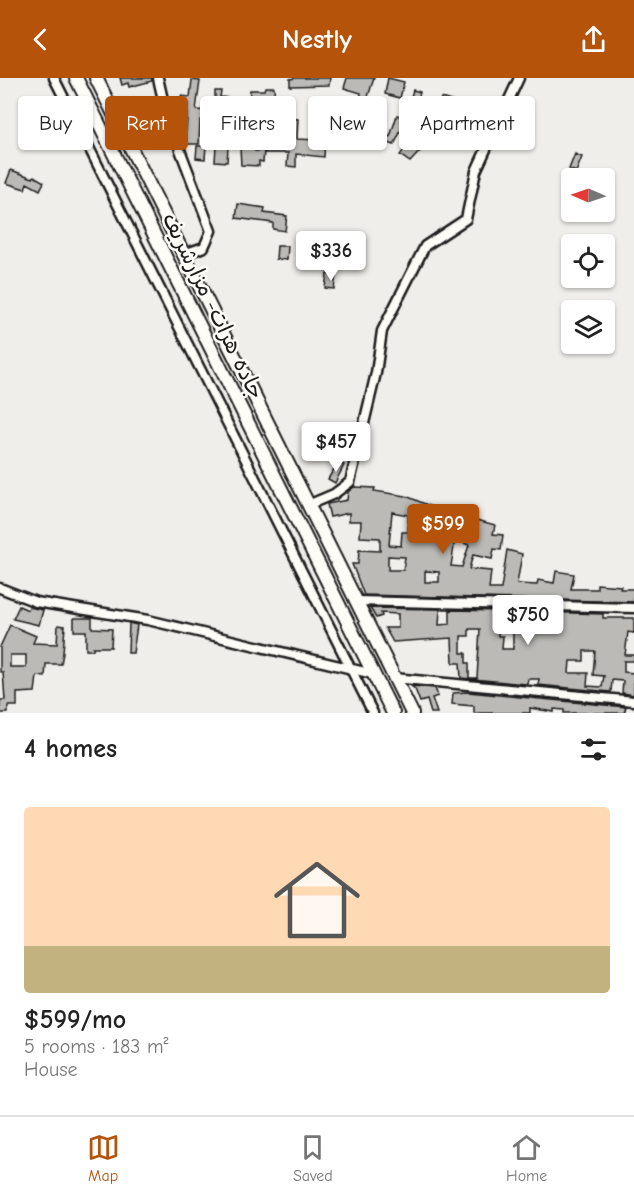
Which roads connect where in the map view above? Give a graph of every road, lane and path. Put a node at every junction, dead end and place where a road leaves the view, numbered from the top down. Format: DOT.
graph roads {
  1 [pos="54,78"];
  2 [pos="76,78"];
  3 [pos="96,78"];
  4 [pos="158,78"];
  5 [pos="519,78"];
  6 [pos="184,254"];
  7 [pos="308,505"];
  8 [pos="0,588"];
  9 [pos="356,601"];
  10 [pos="634,608"];
  11 [pos="350,670"];
  12 [pos="373,674"];
  13 [pos="394,678"];
  14 [pos="634,701"];
  15 [pos="373,713"];
  16 [pos="393,713"];
  17 [pos="412,713"];
  1 -- 11 [label="street"];
  2 -- 12 [label="highway, جاده هرات- مزارشریف"];
  3 -- 6 [label="highway, جاده هرات- مزارشریف"];
  4 -- 6 [label="street"];
  5 -- 7 [label="street"];
  6 -- 7 [label="highway, جاده هرات- مزارشریف"];
  7 -- 9 [label="highway, جاده هرات- مزارشریف"];
  8 -- 11 [label="street"];
  9 -- 10 [label="street"];
  9 -- 13 [label="highway, جاده هرات- مزارشریف"];
  11 -- 12 [label="street"];
  11 -- 15 [label="street"];
  12 -- 16 [label="highway, جاده هرات- مزارشریف"];
  13 -- 14 [label="street"];
  13 -- 17 [label="highway, جاده هرات- مزارشریف"];
}
